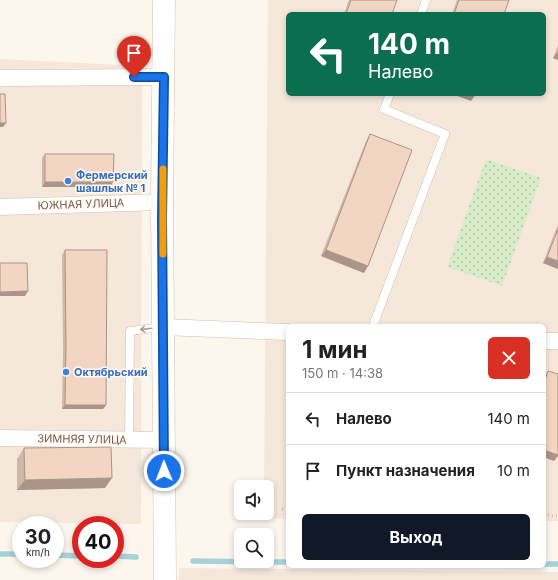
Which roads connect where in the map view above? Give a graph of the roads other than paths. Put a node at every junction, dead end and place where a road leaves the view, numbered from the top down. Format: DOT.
graph roads {
  1 [pos="164,0"];
  2 [pos="426,0"];
  3 [pos="422,12"];
  4 [pos="164,77"];
  5 [pos="0,78"];
  6 [pos="389,96"];
  7 [pos="162,202"];
  8 [pos="0,207"];
  9 [pos="374,324"];
  10 [pos="163,327"];
  11 [pos="286,332"];
  12 [pos="546,341"];
  13 [pos="558,341"];
  14 [pos="0,438"];
  15 [pos="129,440"];
  16 [pos="164,440"];
  17 [pos="165,580"];
  1 -- 4 [label="street"];
  2 -- 3 [label="lane"];
  4 -- 5 [label="street"];
  4 -- 7 [label="street"];
  6 -- 9 [label="lane"];
  7 -- 8 [label="street, ЮЖНАЯ УЛИЦА"];
  7 -- 10 [label="street"];
  10 -- 11 [label="street"];
  10 -- 15 [label="lane, one-way"];
  10 -- 16 [label="street"];
  12 -- 13 [label="street"];
  14 -- 15 [label="street, ЗИМНЯЯ УЛИЦА"];
  15 -- 16 [label="street, ЗИМНЯЯ УЛИЦА"];
  16 -- 17 [label="street"];
}
